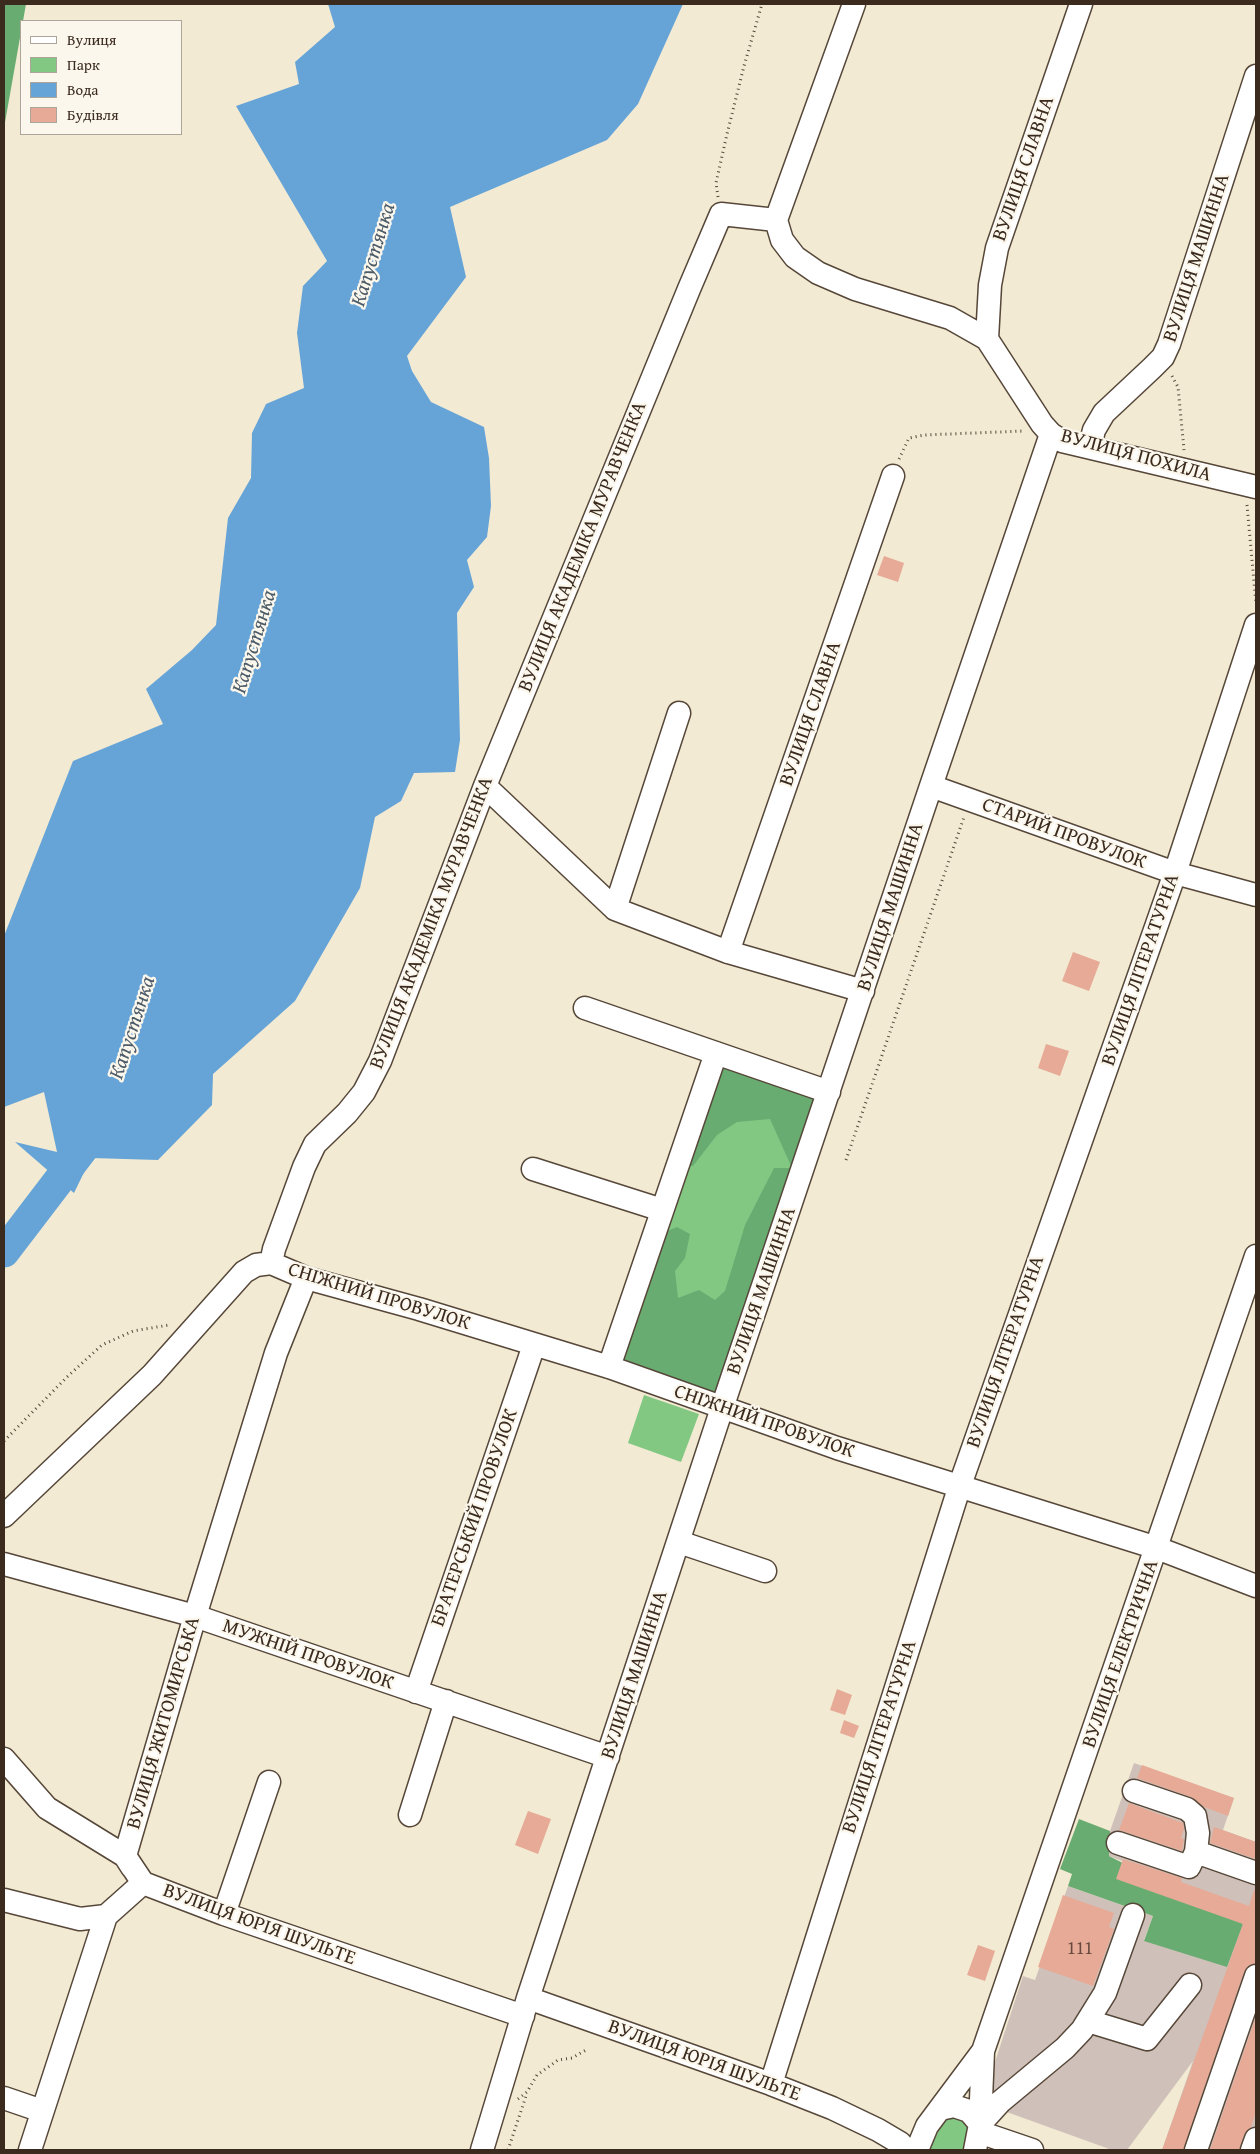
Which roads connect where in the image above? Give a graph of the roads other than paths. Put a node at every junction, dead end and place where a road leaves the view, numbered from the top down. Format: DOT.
graph roads {
  1 [pos="854,4"];
  2 [pos="1081,4"];
  3 [pos="1256,76"];
  4 [pos="776,220"];
  5 [pos="987,339"];
  6 [pos="1052,434"];
  7 [pos="1090,446"];
  8 [pos="893,476"];
  9 [pos="1250,486"];
  10 [pos="1256,625"];
  11 [pos="679,714"];
  12 [pos="485,786"];
  13 [pos="931,786"];
  14 [pos="1175,873"];
  15 [pos="1256,895"];
  16 [pos="615,909"];
  17 [pos="728,952"];
  18 [pos="863,992"];
  19 [pos="585,1008"];
  20 [pos="716,1053"];
  21 [pos="829,1092"];
  22 [pos="533,1169"];
  23 [pos="662,1210"];
  24 [pos="1256,1256"];
  25 [pos="271,1263"];
  26 [pos="306,1278"];
  27 [pos="534,1345"];
  28 [pos="609,1368"];
  29 [pos="722,1408"];
  30 [pos="960,1486"];
  31 [pos="4,1516"];
  32 [pos="680,1542"];
  33 [pos="1157,1548"];
  34 [pos="4,1564"];
  35 [pos="765,1571"];
  36 [pos="1256,1586"];
  37 [pos="194,1616"];
  38 [pos="416,1692"];
  39 [pos="446,1701"];
  40 [pos="608,1757"];
  41 [pos="4,1759"];
  42 [pos="269,1782"];
  43 [pos="1134,1791"];
  44 [pos="410,1815"];
  45 [pos="1118,1843"];
  46 [pos="1196,1852"];
  47 [pos="125,1856"];
  48 [pos="1256,1873"];
  49 [pos="143,1882"];
  50 [pos="4,1900"];
  51 [pos="224,1914"];
  52 [pos="1133,1915"];
  53 [pos="106,1916"];
  54 [pos="1256,1976"];
  55 [pos="1190,1985"];
  56 [pos="525,2007"];
  57 [pos="1088,2021"];
  58 [pos="983,2051"];
  59 [pos="770,2084"];
  60 [pos="4,2098"];
  61 [pos="940,2109"];
  62 [pos="42,2111"];
  63 [pos="878,2130"];
  64 [pos="978,2136"];
  65 [pos="1256,2139"];
  66 [pos="921,2142"];
  67 [pos="30,2150"];
  68 [pos="482,2150"];
  69 [pos="906,2150"];
  70 [pos="1032,2150"];
  71 [pos="1196,2150"];
  72 [pos="1252,2150"];
  1 -- 4 [label="street"];
  2 -- 5 [label="street, ВУЛИЦЯ СЛАВНА"];
  3 -- 7 [label="street, ВУЛИЦЯ МАШИННА"];
  4 -- 5 [label="street, ВУЛИЦЯ ПОХИЛА"];
  4 -- 12 [label="street, ВУЛИЦЯ АКАДЕМІКА МУРАВЧЕНКА"];
  5 -- 6 [label="street, ВУЛИЦЯ ПОХИЛА"];
  6 -- 7 [label="street, ВУЛИЦЯ ПОХИЛА"];
  6 -- 13 [label="street, ВУЛИЦЯ МАШИННА"];
  7 -- 9 [label="street, ВУЛИЦЯ ПОХИЛА"];
  8 -- 17 [label="street, ВУЛИЦЯ СЛАВНА"];
  10 -- 14 [label="street, ВУЛИЦЯ ЛІТЕРАТУРНА"];
  11 -- 16 [label="street"];
  12 -- 16 [label="street"];
  12 -- 25 [label="street, ВУЛИЦЯ АКАДЕМІКА МУРАВЧЕНКА"];
  13 -- 14 [label="street, СТАРИЙ ПРОВУЛОК"];
  13 -- 18 [label="street, ВУЛИЦЯ МАШИННА"];
  14 -- 15 [label="street, СТАРИЙ ПРОВУЛОК"];
  14 -- 30 [label="street, ВУЛИЦЯ ЛІТЕРАТУРНА"];
  16 -- 17 [label="street"];
  17 -- 18 [label="street"];
  18 -- 21 [label="street, ВУЛИЦЯ МАШИННА"];
  19 -- 20 [label="street"];
  20 -- 21 [label="street"];
  20 -- 23 [label="street"];
  21 -- 29 [label="street, ВУЛИЦЯ МАШИННА"];
  22 -- 23 [label="street"];
  23 -- 28 [label="street"];
  24 -- 33 [label="street, ВУЛИЦЯ ЕЛЕКТРИЧНА"];
  25 -- 26 [label="street, СНІЖНИЙ ПРОВУЛОК"];
  25 -- 31 [label="street"];
  26 -- 27 [label="street, СНІЖНИЙ ПРОВУЛОК"];
  26 -- 37 [label="street, ВУЛИЦЯ ЖИТОМИРСЬКА"];
  27 -- 28 [label="street, СНІЖНИЙ ПРОВУЛОК"];
  27 -- 38 [label="street, БРАТЕРСЬКИЙ ПРОВУЛОК"];
  28 -- 29 [label="street, СНІЖНИЙ ПРОВУЛОК"];
  29 -- 30 [label="street, СНІЖНИЙ ПРОВУЛОК"];
  29 -- 32 [label="street, ВУЛИЦЯ МАШИННА"];
  30 -- 33 [label="street, СНІЖНИЙ ПРОВУЛОК"];
  30 -- 59 [label="street, ВУЛИЦЯ ЛІТЕРАТУРНА"];
  32 -- 35 [label="street"];
  32 -- 40 [label="street, ВУЛИЦЯ МАШИННА"];
  33 -- 36 [label="street, СНІЖНИЙ ПРОВУЛОК"];
  33 -- 58 [label="street, ВУЛИЦЯ ЕЛЕКТРИЧНА"];
  34 -- 37 [label="street, МУЖНІЙ ПРОВУЛОК"];
  37 -- 38 [label="street, МУЖНІЙ ПРОВУЛОК"];
  37 -- 47 [label="street, ВУЛИЦЯ ЖИТОМИРСЬКА"];
  38 -- 39 [label="street, МУЖНІЙ ПРОВУЛОК"];
  39 -- 40 [label="street, МУЖНІЙ ПРОВУЛОК"];
  39 -- 44 [label="street"];
  40 -- 56 [label="street, ВУЛИЦЯ МАШИННА"];
  41 -- 47 [label="street"];
  42 -- 51 [label="street"];
  43 -- 46 [label="street"];
  45 -- 46 [label="street"];
  46 -- 48 [label="street"];
  47 -- 49 [label="street"];
  49 -- 51 [label="street, ВУЛИЦЯ ЮРІЯ ШУЛЬТЕ"];
  49 -- 53 [label="street, ВУЛИЦЯ ЮРІЯ ШУЛЬТЕ"];
  50 -- 53 [label="street"];
  51 -- 56 [label="street, ВУЛИЦЯ ЮРІЯ ШУЛЬТЕ"];
  52 -- 57 [label="street"];
  53 -- 62 [label="street"];
  54 -- 71 [label="street"];
  55 -- 57 [label="street"];
  56 -- 59 [label="street, ВУЛИЦЯ ЮРІЯ ШУЛЬТЕ"];
  56 -- 68 [label="street, ВУЛИЦЯ МАШИННА"];
  57 -- 64 [label="street"];
  58 -- 61 [label="street, ВУЛИЦЯ ЕЛЕКТРИЧНА"];
  58 -- 64 [label="street, ВУЛИЦЯ ЕЛЕКТРИЧНА"];
  59 -- 63 [label="street, ВУЛИЦЯ ЮРІЯ ШУЛЬТЕ"];
  60 -- 62 [label="street"];
  61 -- 64 [label="street"];
  61 -- 66 [label="street, ВУЛИЦЯ ЕЛЕКТРИЧНА"];
  62 -- 67 [label="street"];
  63 -- 66 [label="street"];
  63 -- 69 [label="street"];
  64 -- 70 [label="street"];
  65 -- 72 [label="street"];
}
